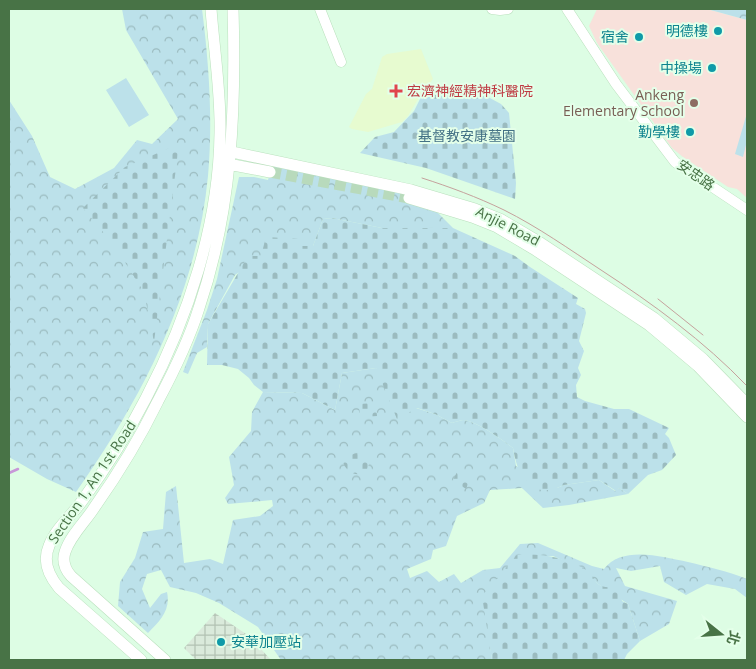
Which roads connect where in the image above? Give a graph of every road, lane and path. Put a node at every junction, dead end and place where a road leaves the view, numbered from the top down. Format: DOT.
graph roads {
  1 [pos="211,9"];
  2 [pos="233,9"];
  3 [pos="320,9"];
  4 [pos="492,9"];
  5 [pos="508,9"];
  6 [pos="567,9"];
  7 [pos="342,62"];
  8 [pos="225,150"];
  9 [pos="224,163"];
  10 [pos="270,172"];
  11 [pos="409,198"];
  12 [pos="438,202"];
  13 [pos="747,210"];
  14 [pos="166,357"];
  15 [pos="177,362"];
  16 [pos="747,404"];
  17 [pos="747,417"];
  18 [pos="141,660"];
  19 [pos="165,660"];
  1 -- 8 [label="street, Section 1, An 1st Road"];
  2 -- 8 [label="street, Section 1, An 1st Road"];
  3 -- 7 [label="street"];
  4 -- 5 [label="street"];
  6 -- 13 [label="street, 安忠路"];
  8 -- 9 [label="street, Section 1, An 1st Road"];
  8 -- 12 [label="street, Anjie Road"];
  9 -- 10 [label="street"];
  9 -- 14 [label="street, Section 1, An 1st Road"];
  9 -- 15 [label="street, Section 1, An 1st Road"];
  11 -- 12 [label="street, Anjie Road"];
  12 -- 16 [label="street, Anjie Road"];
  12 -- 17 [label="street, Anjie Road"];
  14 -- 15 [label="street"];
  14 -- 18 [label="street, Section 1, An 1st Road"];
  15 -- 19 [label="street, Section 1, An 1st Road"];
}
